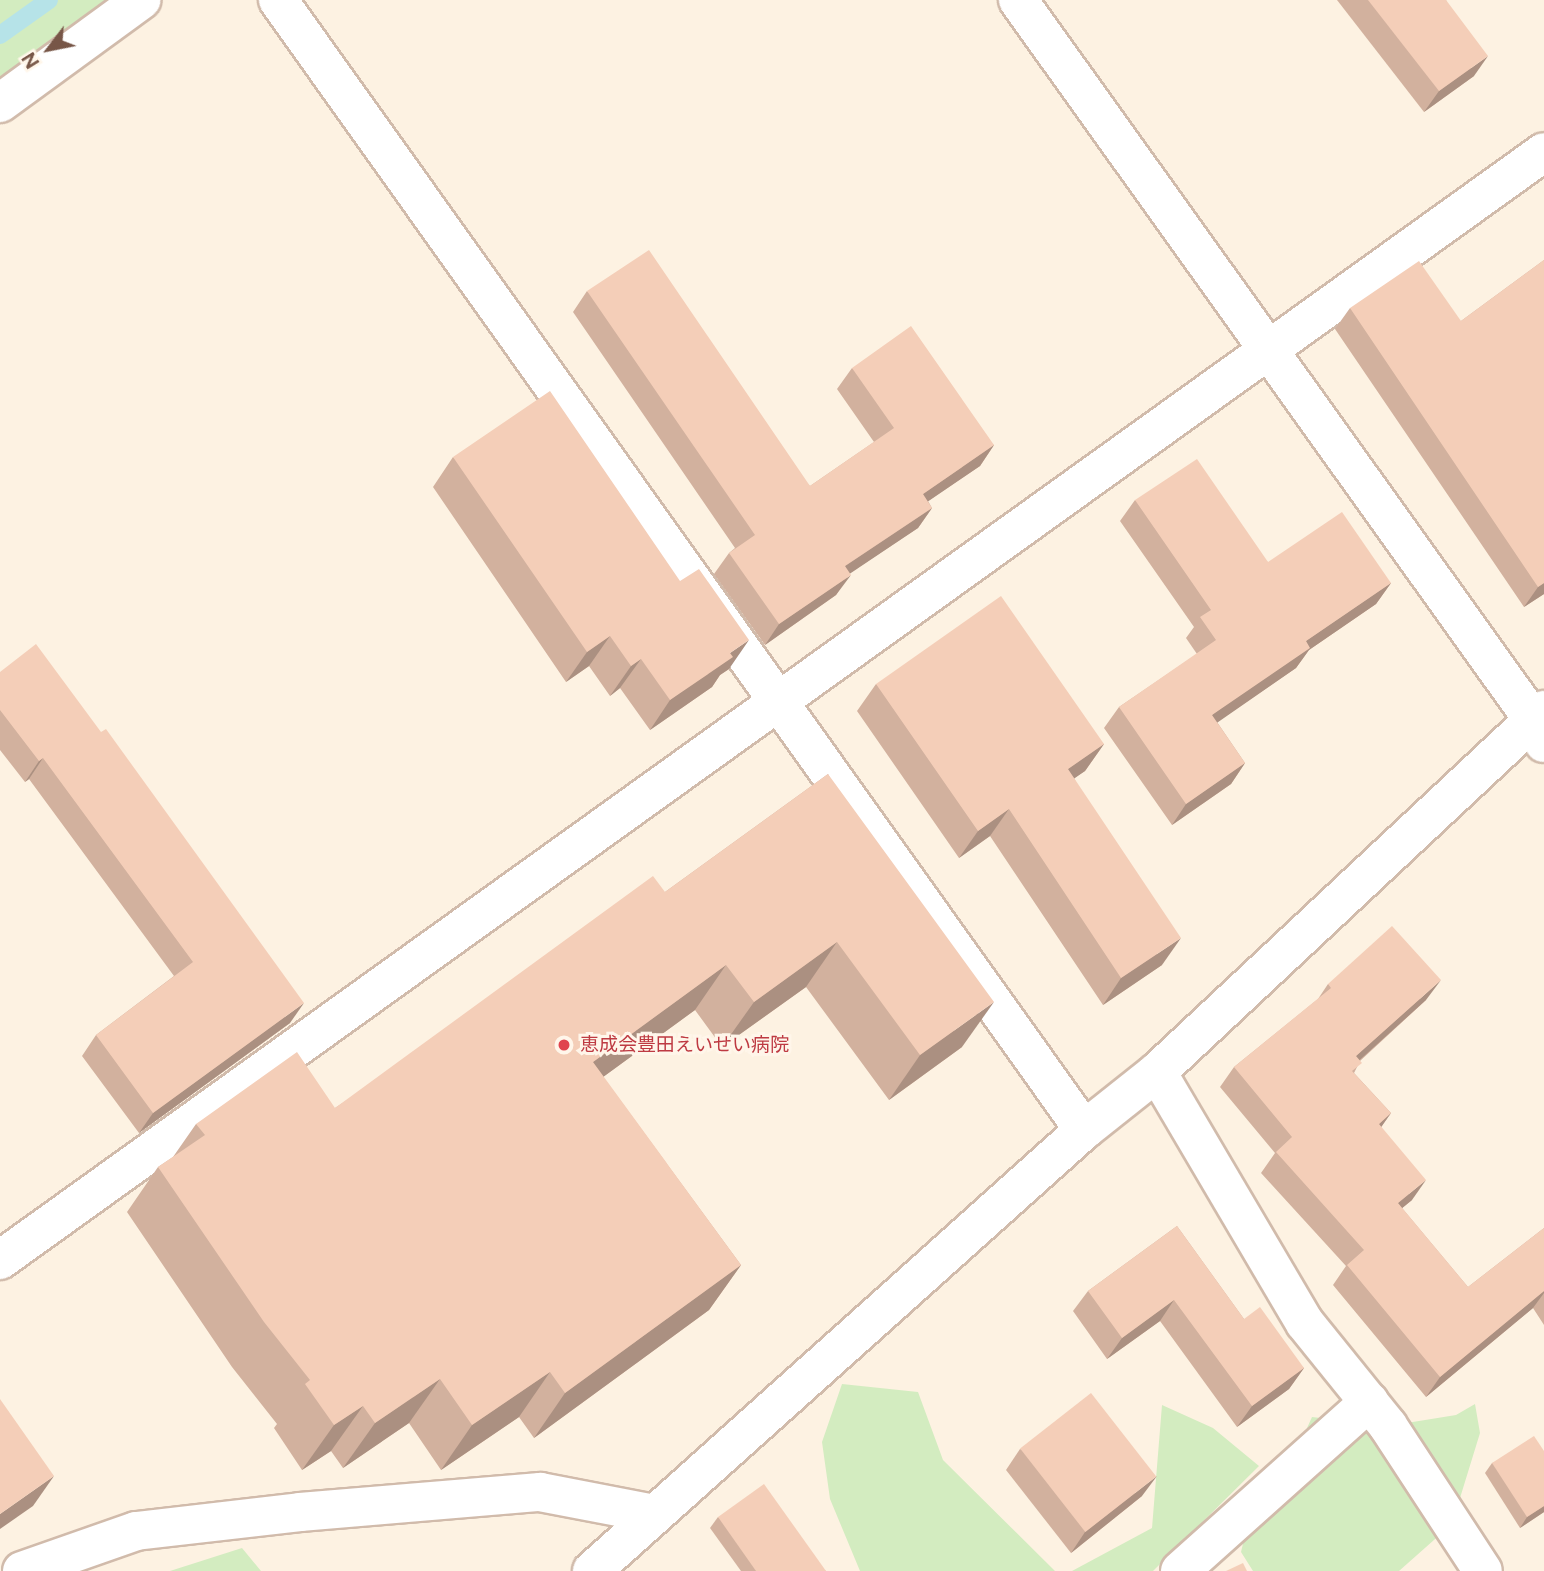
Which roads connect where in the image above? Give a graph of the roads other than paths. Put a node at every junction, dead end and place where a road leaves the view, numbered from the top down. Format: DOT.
graph roads {
  1 [pos="141,0"];
  2 [pos="278,0"];
  3 [pos="1018,0"];
  4 [pos="0,103"];
  5 [pos="1544,152"];
  6 [pos="1268,350"];
  7 [pos="776,699"];
  8 [pos="1541,725"];
  9 [pos="1157,1072"];
  10 [pos="1084,1130"];
  11 [pos="0,1259"];
  12 [pos="1369,1402"];
  13 [pos="654,1514"];
  14 [pos="22,1571"];
  15 [pos="592,1571"];
  16 [pos="1180,1571"];
  17 [pos="1483,1571"];
  1 -- 4 [label="street"];
  2 -- 7 [label="street"];
  3 -- 6 [label="street"];
  5 -- 6 [label="street"];
  6 -- 7 [label="street"];
  6 -- 8 [label="street"];
  7 -- 10 [label="street"];
  7 -- 11 [label="street"];
  8 -- 9 [label="street"];
  9 -- 10 [label="street"];
  9 -- 12 [label="street"];
  10 -- 13 [label="street"];
  12 -- 16 [label="street"];
  12 -- 17 [label="street"];
  13 -- 14 [label="street"];
  13 -- 15 [label="street"];
}
